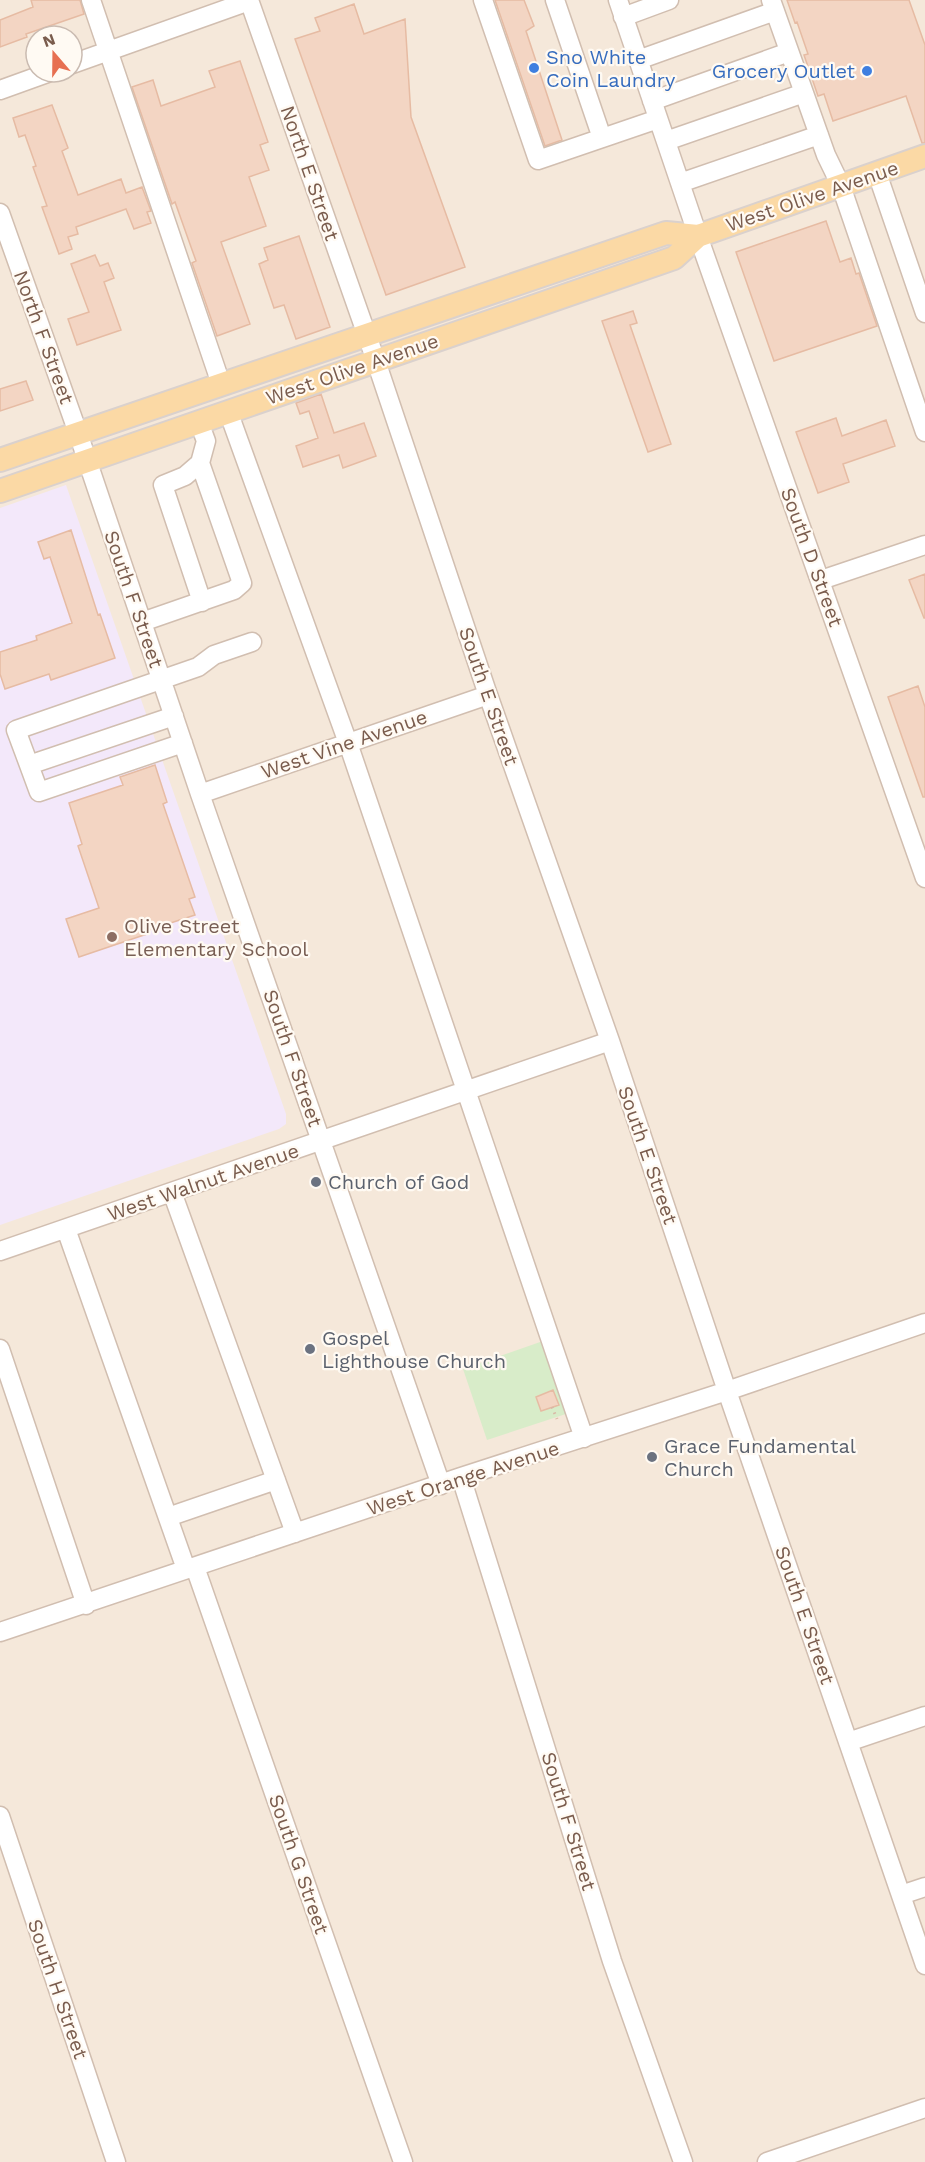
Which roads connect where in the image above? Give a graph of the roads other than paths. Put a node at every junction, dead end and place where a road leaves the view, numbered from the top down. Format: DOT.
graph roads {
  1 [pos="91,0"];
  2 [pos="249,0"];
  3 [pos="483,0"];
  4 [pos="555,0"];
  5 [pos="669,0"];
  6 [pos="773,6"];
  7 [pos="621,8"];
  8 [pos="109,51"];
  9 [pos="789,52"];
  10 [pos="84,60"];
  11 [pos="638,60"];
  12 [pos="24,81"];
  13 [pos="0,90"];
  14 [pos="804,93"];
  15 [pos="652,101"];
  16 [pos="658,119"];
  17 [pos="819,135"];
  18 [pos="602,138"];
  19 [pos="666,141"];
  20 [pos="925,156"];
  21 [pos="877,173"];
  22 [pos="680,183"];
  23 [pos="841,186"];
  24 [pos="0,213"];
  25 [pos="698,236"];
  26 [pos="924,306"];
  27 [pos="371,347"];
  28 [pos="221,384"];
  29 [pos="228,411"];
  30 [pos="199,422"];
  31 [pos="925,432"];
  32 [pos="78,433"];
  33 [pos="0,460"];
  34 [pos="88,460"];
  35 [pos="200,463"];
  36 [pos="0,491"];
  37 [pos="925,545"];
  38 [pos="821,580"];
  39 [pos="202,602"];
  40 [pos="142,622"];
  41 [pos="252,642"];
  42 [pos="162,680"];
  43 [pos="488,695"];
  44 [pos="174,716"];
  45 [pos="183,742"];
  46 [pos="348,743"];
  47 [pos="29,765"];
  48 [pos="200,794"];
  49 [pos="925,878"];
  50 [pos="610,1041"];
  51 [pos="466,1091"];
  52 [pos="322,1141"];
  53 [pos="172,1192"];
  54 [pos="66,1229"];
  55 [pos="0,1251"];
  56 [pos="925,1323"];
  57 [pos="0,1349"];
  58 [pos="727,1391"];
  59 [pos="584,1438"];
  60 [pos="461,1478"];
  61 [pos="276,1480"];
  62 [pos="441,1485"];
  63 [pos="168,1517"];
  64 [pos="295,1533"];
  65 [pos="191,1568"];
  66 [pos="87,1605"];
  67 [pos="0,1632"];
  68 [pos="925,1716"];
  69 [pos="848,1742"];
  70 [pos="0,1816"];
  71 [pos="925,1887"];
  72 [pos="901,1895"];
  73 [pos="925,1965"];
  74 [pos="925,2108"];
  75 [pos="116,2162"];
  76 [pos="403,2162"];
  77 [pos="683,2162"];
  78 [pos="768,2162"];
  1 -- 8 [label="street"];
  2 -- 8 [label="street"];
  2 -- 27 [label="street, North E Street"];
  3 -- 18 [label="street"];
  4 -- 18 [label="street"];
  5 -- 7 [label="street"];
  6 -- 9 [label="street"];
  6 -- 11 [label="street"];
  7 -- 11 [label="street, South D Street"];
  8 -- 10 [label="street"];
  8 -- 28 [label="street"];
  9 -- 14 [label="street"];
  9 -- 15 [label="street"];
  11 -- 15 [label="street, South D Street"];
  12 -- 13 [label="street"];
  14 -- 17 [label="street"];
  14 -- 19 [label="street"];
  15 -- 16 [label="street, South D Street"];
  16 -- 18 [label="street"];
  16 -- 19 [label="street, South D Street"];
  17 -- 22 [label="street"];
  17 -- 23 [label="street"];
  19 -- 22 [label="street, South D Street"];
  20 -- 21 [label="main road, West Olive Avenue"];
  21 -- 23 [label="main road, West Olive Avenue"];
  21 -- 26 [label="street"];
  22 -- 25 [label="street, South D Street"];
  23 -- 25 [label="main road, West Olive Avenue"];
  23 -- 31 [label="street"];
  24 -- 32 [label="street, North F Street"];
  25 -- 27 [label="main road, West Olive Avenue"];
  25 -- 38 [label="street, South D Street"];
  27 -- 28 [label="main road, West Olive Avenue"];
  27 -- 29 [label="main road, West Olive Avenue"];
  27 -- 43 [label="street, South E Street"];
  28 -- 32 [label="main road, West Olive Avenue"];
  29 -- 30 [label="main road, West Olive Avenue"];
  29 -- 46 [label="street"];
  30 -- 34 [label="main road, West Olive Avenue"];
  30 -- 35 [label="street"];
  32 -- 33 [label="main road, West Olive Avenue"];
  32 -- 34 [label="street, North F Street"];
  34 -- 36 [label="main road, West Olive Avenue"];
  34 -- 40 [label="street, South F Street"];
  35 -- 39 [label="street"];
  35 -- 39 [label="street"];
  37 -- 38 [label="street"];
  38 -- 49 [label="street, South D Street"];
  39 -- 40 [label="street"];
  40 -- 42 [label="street, South F Street"];
  41 -- 42 [label="street"];
  42 -- 44 [label="street, South F Street"];
  42 -- 47 [label="street"];
  43 -- 46 [label="street, West Vine Avenue"];
  43 -- 50 [label="street, South E Street"];
  44 -- 45 [label="street, South F Street"];
  44 -- 47 [label="street"];
  45 -- 47 [label="street"];
  45 -- 48 [label="street, South F Street"];
  46 -- 48 [label="street, West Vine Avenue"];
  46 -- 51 [label="street"];
  48 -- 52 [label="street, South F Street"];
  50 -- 51 [label="street, West Walnut Avenue"];
  50 -- 58 [label="street, South E Street"];
  51 -- 52 [label="street, West Walnut Avenue"];
  51 -- 59 [label="street"];
  52 -- 53 [label="street, West Walnut Avenue"];
  52 -- 62 [label="street, South F Street"];
  53 -- 54 [label="street, West Walnut Avenue"];
  53 -- 61 [label="street"];
  54 -- 55 [label="street, West Walnut Avenue"];
  54 -- 63 [label="street, South G Street"];
  56 -- 58 [label="street, West Orange Avenue"];
  57 -- 66 [label="street"];
  58 -- 59 [label="street, West Orange Avenue"];
  58 -- 69 [label="street, South E Street"];
  59 -- 60 [label="street, West Orange Avenue"];
  60 -- 62 [label="street, West Orange Avenue"];
  60 -- 77 [label="street, South F Street"];
  61 -- 63 [label="street"];
  61 -- 64 [label="street"];
  62 -- 64 [label="street, West Orange Avenue"];
  63 -- 65 [label="street, South G Street"];
  64 -- 65 [label="street, West Orange Avenue"];
  65 -- 66 [label="street, West Orange Avenue"];
  65 -- 76 [label="street, South G Street"];
  66 -- 67 [label="street, West Orange Avenue"];
  68 -- 69 [label="street"];
  69 -- 72 [label="street, South E Street"];
  70 -- 75 [label="street, South H Street"];
  71 -- 72 [label="street"];
  72 -- 73 [label="street, South E Street"];
  74 -- 78 [label="street"];
}
